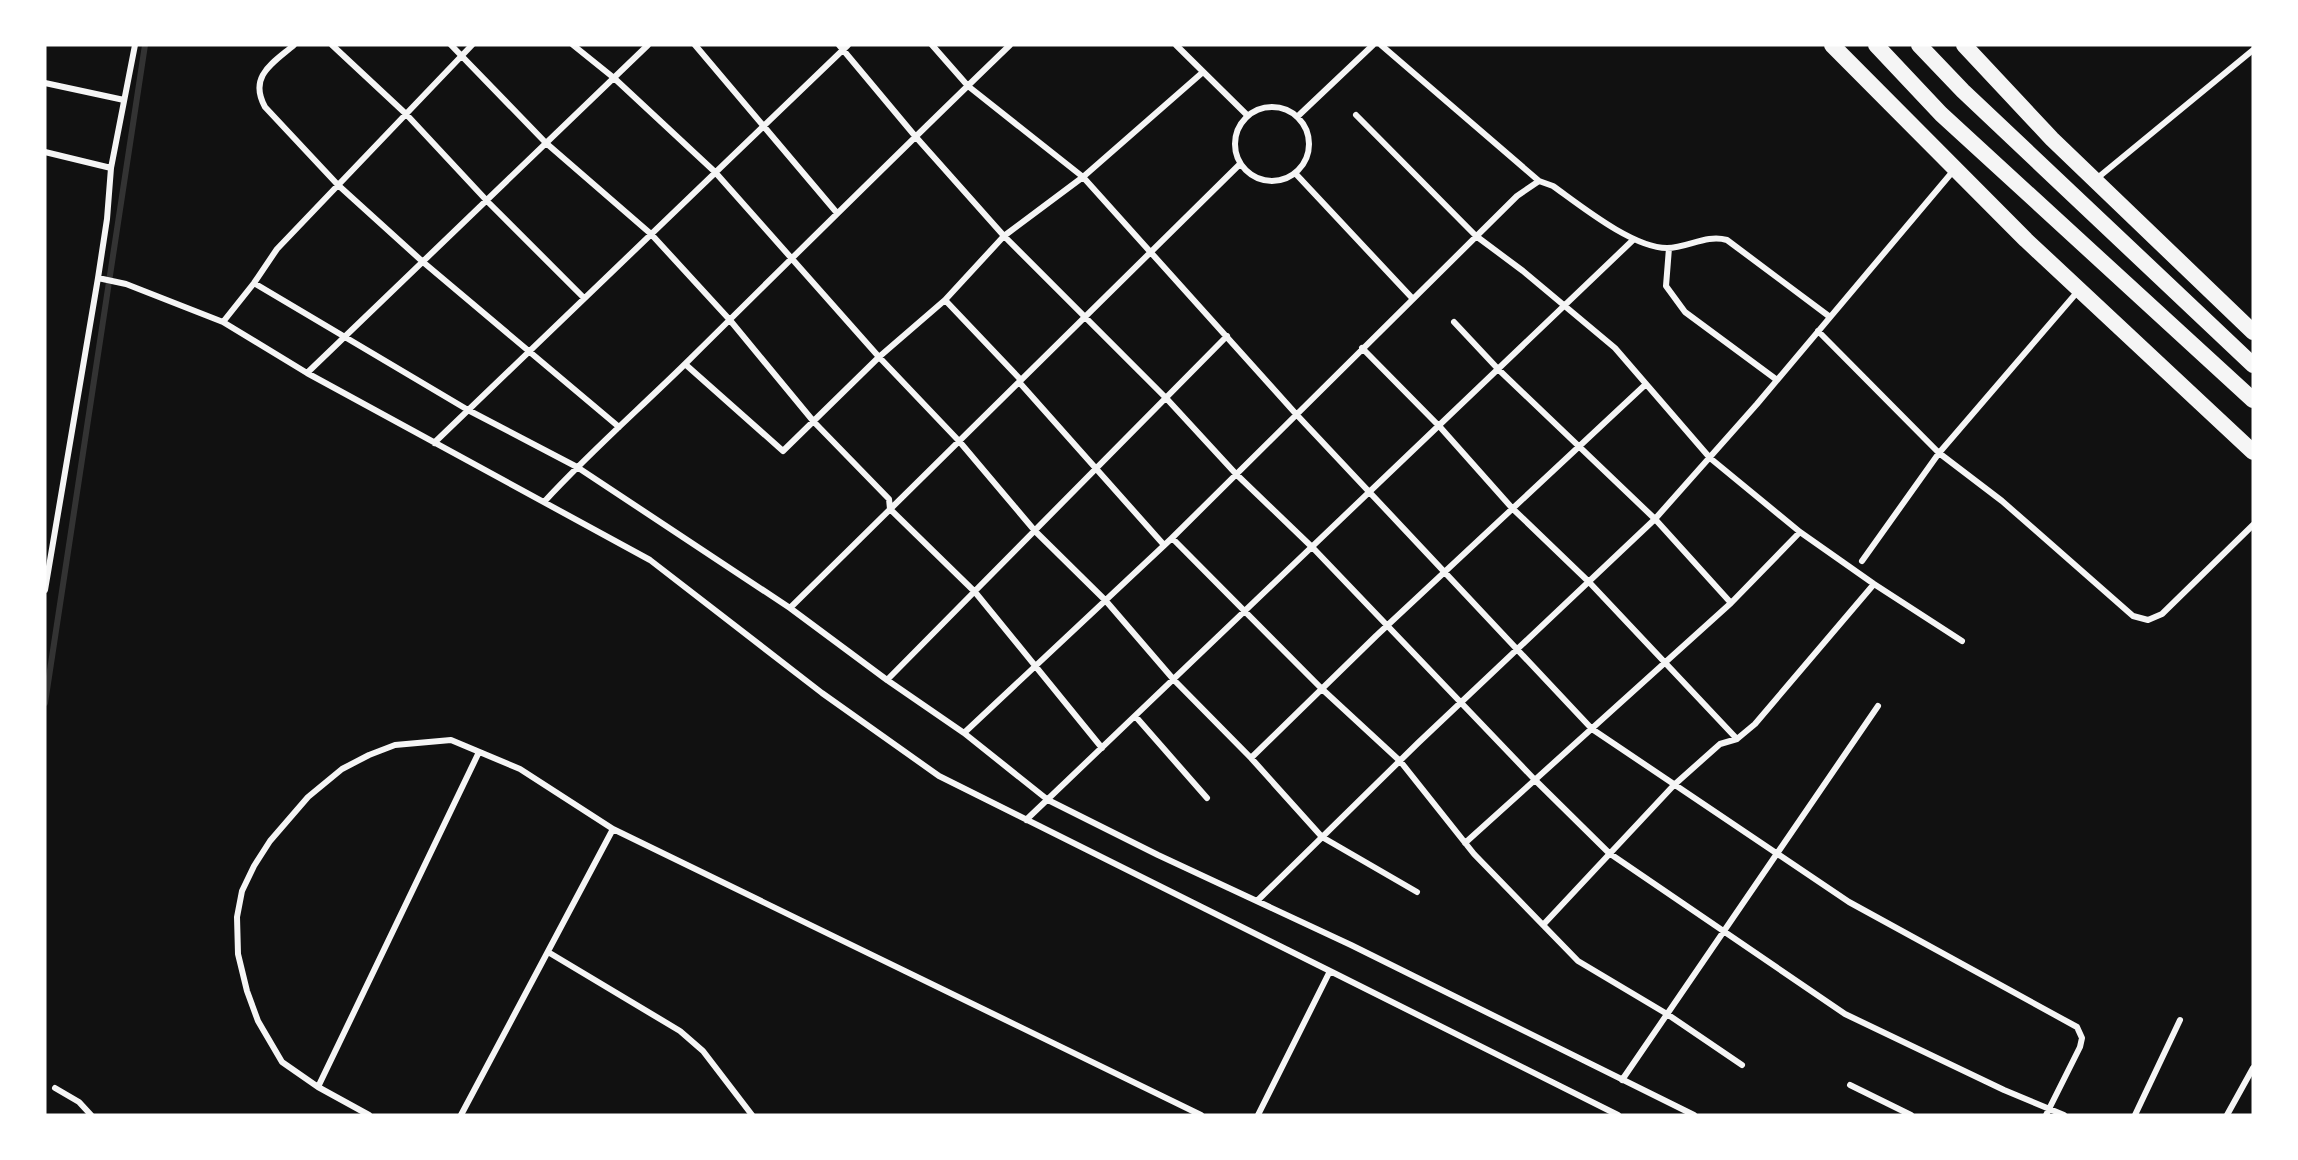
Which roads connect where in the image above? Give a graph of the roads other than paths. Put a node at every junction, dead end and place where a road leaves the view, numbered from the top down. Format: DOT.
graph roads {
  1 [pos="135,45"];
  2 [pos="294,45"];
  3 [pos="332,45"];
  4 [pos="451,45"];
  5 [pos="472,45"];
  6 [pos="573,45"];
  7 [pos="648,45"];
  8 [pos="695,45"];
  9 [pos="932,45"];
  10 [pos="1010,45"];
  11 [pos="1176,45"];
  12 [pos="1373,45"];
  13 [pos="1381,45"];
  14 [pos="1832,45"];
  15 [pos="1876,45"];
  16 [pos="1919,45"];
  17 [pos="1964,45"];
  18 [pos="843,46"];
  19 [pos="2253,50"];
  20 [pos="461,56"];
  21 [pos="1203,72"];
  22 [pos="614,78"];
  23 [pos="45,83"];
  24 [pos="968,86"];
  25 [pos="124,100"];
  26 [pos="406,114"];
  27 [pos="1356,115"];
  28 [pos="1248,116"];
  29 [pos="1297,117"];
  30 [pos="764,125"];
  31 [pos="915,136"];
  32 [pos="546,143"];
  33 [pos="45,152"];
  34 [pos="1240,164"];
  35 [pos="111,168"];
  36 [pos="1954,169"];
  37 [pos="715,172"];
  38 [pos="1295,173"];
  39 [pos="1083,177"];
  40 [pos="2095,180"];
  41 [pos="1539,181"];
  42 [pos="338,185"];
  43 [pos="486,200"];
  44 [pos="837,213"];
  45 [pos="651,234"];
  46 [pos="1004,236"];
  47 [pos="1476,236"];
  48 [pos="1634,240"];
  49 [pos="1668,248"];
  50 [pos="1151,251"];
  51 [pos="791,258"];
  52 [pos="423,262"];
  53 [pos="101,279"];
  54 [pos="254,283"];
  55 [pos="2079,290"];
  56 [pos="584,298"];
  57 [pos="1413,299"];
  58 [pos="945,300"];
  59 [pos="1564,307"];
  60 [pos="1085,317"];
  61 [pos="1830,317"];
  62 [pos="729,319"];
  63 [pos="223,322"];
  64 [pos="1454,322"];
  65 [pos="1818,331"];
  66 [pos="2253,332"];
  67 [pos="1227,336"];
  68 [pos="344,337"];
  69 [pos="1362,348"];
  70 [pos="529,352"];
  71 [pos="879,357"];
  72 [pos="685,364"];
  73 [pos="2253,365"];
  74 [pos="1499,370"];
  75 [pos="307,373"];
  76 [pos="1777,380"];
  77 [pos="1019,382"];
  78 [pos="1646,384"];
  79 [pos="1166,398"];
  80 [pos="2253,400"];
  81 [pos="468,410"];
  82 [pos="1296,414"];
  83 [pos="814,422"];
  84 [pos="1440,426"];
  85 [pos="619,427"];
  86 [pos="959,441"];
  87 [pos="434,443"];
  88 [pos="1578,445"];
  89 [pos="2253,452"];
  90 [pos="1939,453"];
  91 [pos="1710,458"];
  92 [pos="577,467"];
  93 [pos="1096,469"];
  94 [pos="1236,474"];
  95 [pos="1370,493"];
  96 [pos="544,502"];
  97 [pos="1512,508"];
  98 [pos="890,509"];
  99 [pos="1655,519"];
  100 [pos="2253,525"];
  101 [pos="1035,531"];
  102 [pos="1800,532"];
  103 [pos="1172,538"];
  104 [pos="1164,545"];
  105 [pos="1313,548"];
  106 [pos="1862,561"];
  107 [pos="1445,572"];
  108 [pos="1589,582"];
  109 [pos="1874,584"];
  110 [pos="45,590"];
  111 [pos="975,592"];
  112 [pos="1106,601"];
  113 [pos="1731,603"];
  114 [pos="790,608"];
  115 [pos="1246,612"];
  116 [pos="1386,627"];
  117 [pos="1962,641"];
  118 [pos="1518,649"];
  119 [pos="1666,662"];
  120 [pos="1036,666"];
  121 [pos="887,680"];
  122 [pos="1174,680"];
  123 [pos="1322,688"];
  124 [pos="1461,704"];
  125 [pos="1878,706"];
  126 [pos="1136,717"];
  127 [pos="1592,729"];
  128 [pos="964,733"];
  129 [pos="1737,739"];
  130 [pos="1102,748"];
  131 [pos="480,752"];
  132 [pos="1251,758"];
  133 [pos="1400,761"];
  134 [pos="1535,780"];
  135 [pos="1674,785"];
  136 [pos="1207,798"];
  137 [pos="1048,800"];
  138 [pos="1026,820"];
  139 [pos="613,829"];
  140 [pos="1322,837"];
  141 [pos="1465,843"];
  142 [pos="1609,853"];
  143 [pos="1778,853"];
  144 [pos="1418,892"];
  145 [pos="1257,901"];
  146 [pos="1543,925"];
  147 [pos="1724,930"];
  148 [pos="548,952"];
  149 [pos="1330,971"];
  150 [pos="1667,1014"];
  151 [pos="2180,1020"];
  152 [pos="1742,1065"];
  153 [pos="2253,1068"];
  154 [pos="1622,1080"];
  155 [pos="1850,1085"];
  156 [pos="318,1087"];
  157 [pos="56,1088"];
  158 [pos="2048,1112"];
  159 [pos="91,1115"];
  160 [pos="369,1115"];
  161 [pos="460,1115"];
  162 [pos="752,1115"];
  163 [pos="1201,1115"];
  164 [pos="1258,1115"];
  165 [pos="1618,1115"];
  166 [pos="1694,1115"];
  167 [pos="1911,1115"];
  168 [pos="2064,1115"];
  169 [pos="2135,1115"];
  170 [pos="2227,1115"];
  1 -- 25 [label="street"];
  2 -- 42 [label="street"];
  3 -- 26 [label="street"];
  4 -- 20 [label="street"];
  5 -- 20 [label="street"];
  6 -- 22 [label="street"];
  7 -- 22 [label="street"];
  8 -- 30 [label="street"];
  9 -- 24 [label="street"];
  10 -- 24 [label="street"];
  11 -- 21 [label="street"];
  12 -- 29 [label="street"];
  13 -- 41 [label="street"];
  14 -- 36 [label="highway"];
  15 -- 80 [label="highway"];
  16 -- 73 [label="highway"];
  17 -- 40 [label="highway"];
  18 -- 30 [label="street"];
  18 -- 31 [label="street"];
  19 -- 40 [label="street"];
  20 -- 26 [label="street"];
  20 -- 32 [label="street"];
  21 -- 28 [label="street"];
  21 -- 39 [label="street"];
  22 -- 32 [label="street"];
  22 -- 37 [label="street"];
  23 -- 25 [label="street"];
  24 -- 31 [label="street"];
  24 -- 39 [label="street"];
  25 -- 35 [label="street"];
  26 -- 42 [label="street"];
  26 -- 43 [label="street"];
  27 -- 47 [label="street"];
  28 -- 29 [label="street"];
  28 -- 34 [label="street"];
  29 -- 38 [label="street"];
  30 -- 37 [label="street"];
  30 -- 44 [label="street"];
  31 -- 44 [label="street"];
  31 -- 46 [label="street"];
  32 -- 43 [label="street"];
  32 -- 45 [label="street"];
  33 -- 35 [label="street"];
  34 -- 38 [label="street"];
  34 -- 50 [label="street"];
  35 -- 53 [label="street"];
  36 -- 55 [label="highway"];
  36 -- 61 [label="street"];
  37 -- 45 [label="street"];
  37 -- 51 [label="street"];
  38 -- 57 [label="street"];
  39 -- 46 [label="street"];
  39 -- 50 [label="street"];
  40 -- 66 [label="highway"];
  41 -- 47 [label="street"];
  41 -- 48 [label="street"];
  42 -- 52 [label="street"];
  42 -- 54 [label="street"];
  43 -- 52 [label="street"];
  43 -- 56 [label="street"];
  44 -- 51 [label="street"];
  45 -- 56 [label="street"];
  45 -- 62 [label="street"];
  46 -- 58 [label="street"];
  46 -- 60 [label="street"];
  47 -- 57 [label="street"];
  47 -- 59 [label="street"];
  48 -- 49 [label="street"];
  48 -- 59 [label="street"];
  49 -- 61 [label="street"];
  49 -- 76 [label="street"];
  50 -- 60 [label="street"];
  50 -- 67 [label="street"];
  51 -- 62 [label="street"];
  51 -- 71 [label="street"];
  52 -- 68 [label="street"];
  52 -- 70 [label="street"];
  53 -- 63 [label="street"];
  53 -- 110 [label="street"];
  54 -- 63 [label="street"];
  54 -- 68 [label="street"];
  55 -- 89 [label="highway"];
  55 -- 90 [label="street"];
  56 -- 70 [label="street"];
  57 -- 69 [label="street"];
  58 -- 71 [label="street"];
  58 -- 77 [label="street"];
  59 -- 74 [label="street"];
  59 -- 78 [label="street"];
  60 -- 77 [label="street"];
  60 -- 79 [label="street"];
  61 -- 65 [label="street"];
  62 -- 72 [label="street"];
  62 -- 83 [label="street"];
  63 -- 75 [label="street"];
  64 -- 74 [label="street"];
  65 -- 76 [label="street"];
  65 -- 90 [label="street"];
  67 -- 79 [label="street"];
  67 -- 82 [label="street"];
  68 -- 75 [label="street"];
  68 -- 81 [label="street"];
  69 -- 82 [label="street"];
  69 -- 84 [label="street"];
  70 -- 81 [label="street"];
  70 -- 85 [label="street"];
  71 -- 83 [label="street"];
  71 -- 86 [label="street"];
  72 -- 83 [label="street"];
  72 -- 85 [label="street"];
  74 -- 84 [label="street"];
  74 -- 88 [label="street"];
  75 -- 87 [label="street"];
  76 -- 91 [label="street"];
  77 -- 86 [label="street"];
  77 -- 93 [label="street"];
  78 -- 88 [label="street"];
  78 -- 91 [label="street"];
  79 -- 93 [label="street"];
  79 -- 94 [label="street"];
  81 -- 87 [label="street"];
  81 -- 92 [label="street"];
  82 -- 94 [label="street"];
  82 -- 95 [label="street"];
  83 -- 98 [label="street"];
  84 -- 95 [label="street"];
  84 -- 97 [label="street"];
  85 -- 92 [label="street"];
  86 -- 98 [label="street"];
  86 -- 101 [label="street"];
  87 -- 96 [label="street"];
  88 -- 97 [label="street"];
  88 -- 99 [label="street"];
  90 -- 100 [label="street"];
  90 -- 106 [label="street"];
  91 -- 99 [label="street"];
  91 -- 102 [label="street"];
  92 -- 96 [label="street"];
  92 -- 114 [label="street"];
  93 -- 101 [label="street"];
  93 -- 104 [label="street"];
  94 -- 103 [label="street"];
  94 -- 105 [label="street"];
  95 -- 105 [label="street"];
  95 -- 107 [label="street"];
  96 -- 138 [label="street"];
  97 -- 107 [label="street"];
  97 -- 108 [label="street"];
  98 -- 111 [label="street"];
  98 -- 114 [label="street"];
  99 -- 108 [label="street"];
  99 -- 113 [label="street"];
  101 -- 111 [label="street"];
  101 -- 112 [label="street"];
  102 -- 109 [label="street"];
  102 -- 113 [label="street"];
  103 -- 104 [label="street"];
  103 -- 115 [label="street"];
  104 -- 112 [label="street"];
  105 -- 115 [label="street"];
  105 -- 116 [label="street"];
  107 -- 116 [label="street"];
  107 -- 118 [label="street"];
  108 -- 118 [label="street"];
  108 -- 119 [label="street"];
  109 -- 117 [label="street"];
  109 -- 129 [label="street"];
  111 -- 120 [label="street"];
  111 -- 121 [label="street"];
  112 -- 120 [label="street"];
  112 -- 122 [label="street"];
  113 -- 119 [label="street"];
  114 -- 121 [label="street"];
  115 -- 122 [label="street"];
  115 -- 123 [label="street"];
  116 -- 123 [label="street"];
  116 -- 124 [label="street"];
  118 -- 124 [label="street"];
  118 -- 127 [label="street"];
  119 -- 127 [label="street"];
  119 -- 129 [label="street"];
  120 -- 128 [label="street"];
  120 -- 130 [label="street"];
  121 -- 128 [label="street"];
  122 -- 126 [label="street"];
  122 -- 132 [label="street"];
  123 -- 132 [label="street"];
  123 -- 133 [label="street"];
  124 -- 133 [label="street"];
  124 -- 134 [label="street"];
  125 -- 143 [label="street"];
  126 -- 130 [label="street"];
  126 -- 136 [label="street"];
  127 -- 134 [label="street"];
  127 -- 135 [label="street"];
  128 -- 137 [label="street"];
  129 -- 135 [label="street"];
  130 -- 137 [label="street"];
  131 -- 139 [label="street"];
  131 -- 156 [label="street"];
  131 -- 156 [label="street"];
  132 -- 140 [label="street"];
  133 -- 140 [label="street"];
  133 -- 141 [label="street"];
  134 -- 141 [label="street"];
  134 -- 142 [label="street"];
  135 -- 142 [label="street"];
  135 -- 143 [label="street"];
  137 -- 138 [label="street"];
  137 -- 145 [label="street"];
  138 -- 149 [label="street"];
  139 -- 148 [label="street"];
  139 -- 163 [label="street"];
  140 -- 144 [label="street"];
  140 -- 145 [label="street"];
  141 -- 146 [label="street"];
  142 -- 146 [label="street"];
  142 -- 147 [label="street"];
  143 -- 147 [label="street"];
  143 -- 158 [label="street"];
  145 -- 154 [label="street"];
  146 -- 150 [label="street"];
  147 -- 150 [label="street"];
  147 -- 158 [label="street"];
  148 -- 161 [label="street"];
  148 -- 162 [label="street"];
  149 -- 164 [label="street"];
  149 -- 165 [label="street"];
  150 -- 152 [label="street"];
  150 -- 154 [label="street"];
  151 -- 169 [label="street"];
  153 -- 170 [label="street"];
  154 -- 166 [label="street"];
  155 -- 167 [label="street"];
  156 -- 160 [label="street"];
  157 -- 159 [label="street"];
  158 -- 168 [label="street"];
}
